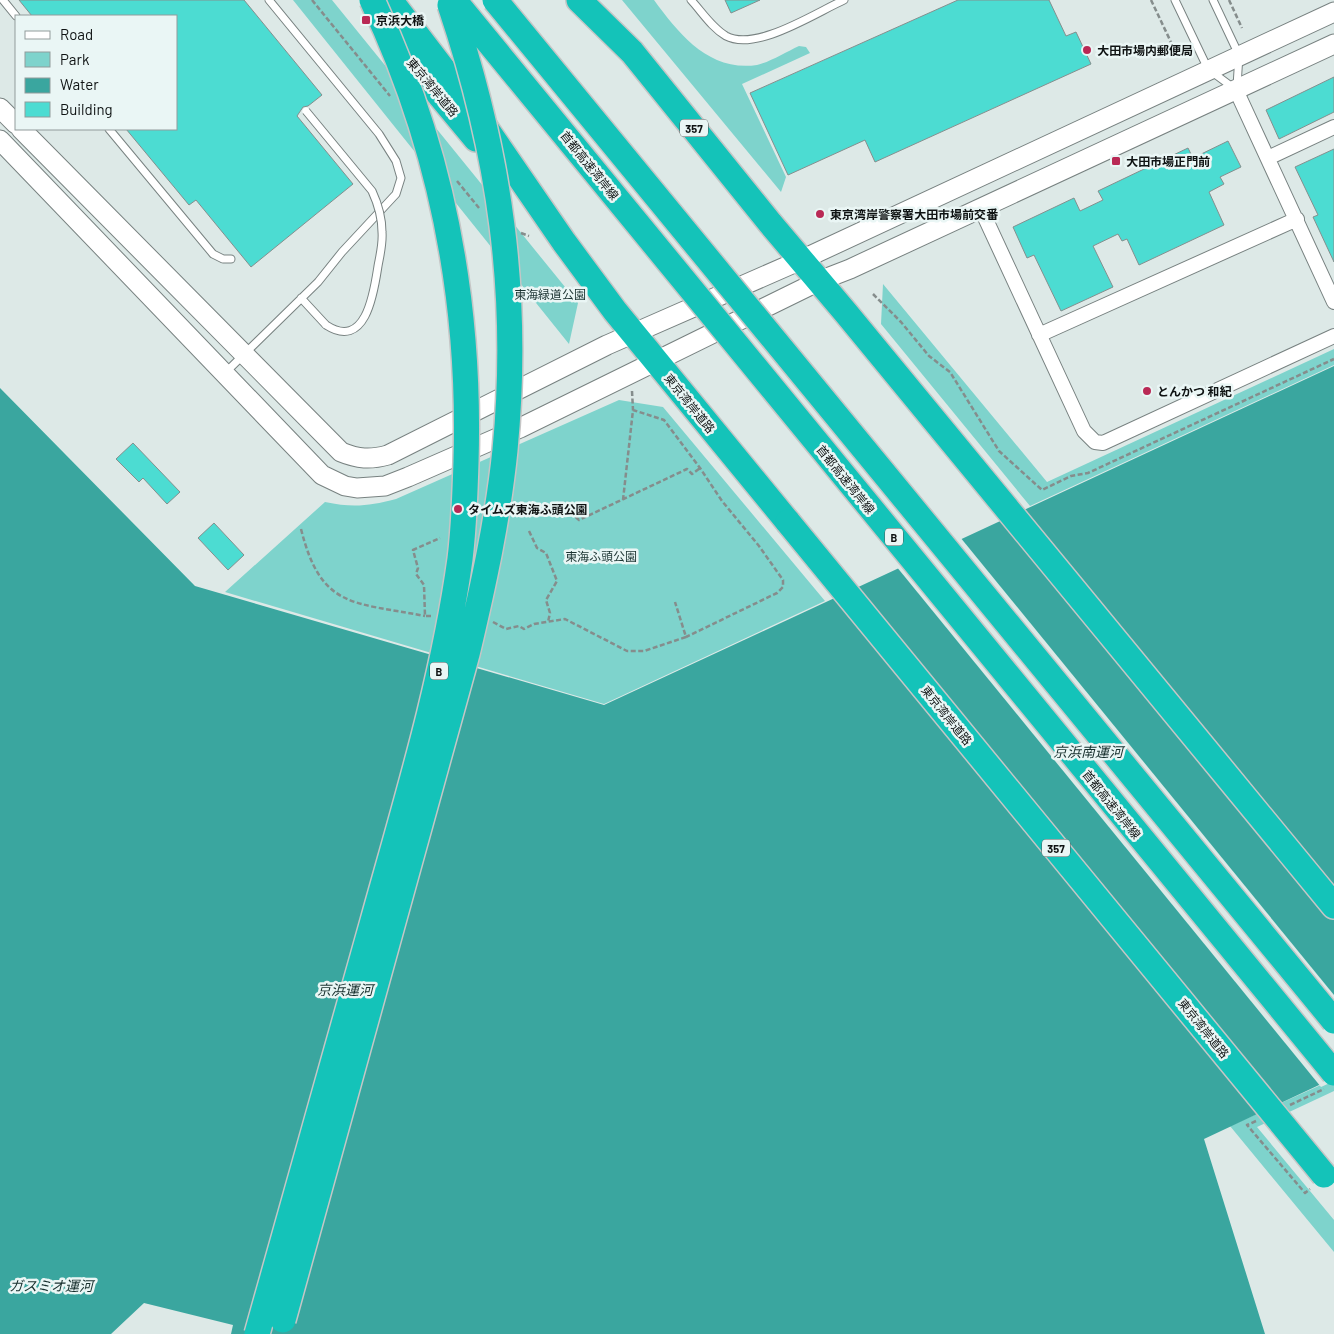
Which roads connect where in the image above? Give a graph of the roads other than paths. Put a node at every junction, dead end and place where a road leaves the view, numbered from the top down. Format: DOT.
graph roads {
  1 [pos="3,0"];
  2 [pos="268,0"];
  3 [pos="361,0"];
  4 [pos="372,0"];
  5 [pos="390,0"];
  6 [pos="449,0"];
  7 [pos="454,0"];
  8 [pos="496,0"];
  9 [pos="692,0"];
  10 [pos="844,0"];
  11 [pos="1175,0"];
  12 [pos="1214,0"];
  13 [pos="580,1"];
  14 [pos="1334,12"];
  15 [pos="15,15"];
  16 [pos="1334,44"];
  17 [pos="1239,55"];
  18 [pos="1208,69"];
  19 [pos="1236,90"];
  20 [pos="0,108"];
  21 [pos="306,111"];
  22 [pos="15,123"];
  23 [pos="1334,128"];
  24 [pos="22,130"];
  25 [pos="110,130"];
  26 [pos="0,140"];
  27 [pos="1268,158"];
  28 [pos="981,208"];
  29 [pos="1297,219"];
  30 [pos="564,242"];
  31 [pos="231,259"];
  32 [pos="801,260"];
  33 [pos="819,281"];
  34 [pos="301,298"];
  35 [pos="1334,302"];
  36 [pos="633,333"];
  37 [pos="1039,335"];
  38 [pos="1334,336"];
  39 [pos="244,356"];
  40 [pos="656,361"];
  41 [pos="224,374"];
  42 [pos="1334,906"];
  43 [pos="1334,1022"];
  44 [pos="1334,1073"];
  45 [pos="1325,1182"];
  46 [pos="257,1334"];
  47 [pos="279,1334"];
  1 -- 15 [label="lane"];
  2 -- 34 [label="lane"];
  3 -- 30 [label="highway, 東京湾岸道路 / 357"];
  4 -- 46 [label="highway, B, bridge"];
  5 -- 30 [label="highway, 東京湾岸道路 / 357"];
  6 -- 47 [label="highway, B, bridge"];
  7 -- 44 [label="highway, 首都高速湾岸線 / B, bridge"];
  8 -- 43 [label="highway, bridge"];
  9 -- 10 [label="lane"];
  11 -- 18 [label="lane"];
  12 -- 17 [label="lane"];
  13 -- 32 [label="highway, 357"];
  14 -- 17 [label="street"];
  16 -- 19 [label="street"];
  17 -- 18 [label="street"];
  17 -- 19 [label="lane"];
  18 -- 19 [label="lane"];
  18 -- 32 [label="street"];
  19 -- 27 [label="street"];
  19 -- 28 [label="street"];
  20 -- 22 [label="street"];
  21 -- 34 [label="lane, bridge"];
  23 -- 27 [label="street"];
  24 -- 39 [label="street"];
  25 -- 31 [label="lane"];
  26 -- 41 [label="street"];
  27 -- 29 [label="street"];
  28 -- 33 [label="street"];
  28 -- 37 [label="street"];
  29 -- 35 [label="street"];
  29 -- 37 [label="street"];
  30 -- 36 [label="highway, 東京湾岸道路 / 357"];
  32 -- 33 [label="highway, 357"];
  32 -- 36 [label="street"];
  33 -- 40 [label="street"];
  33 -- 42 [label="highway, 357"];
  34 -- 39 [label="lane"];
  36 -- 39 [label="street"];
  36 -- 40 [label="highway, 東京湾岸道路 / 357"];
  37 -- 38 [label="street"];
  39 -- 41 [label="lane"];
  40 -- 41 [label="street"];
  40 -- 45 [label="highway, 東京湾岸道路 / 357, bridge"];
}
